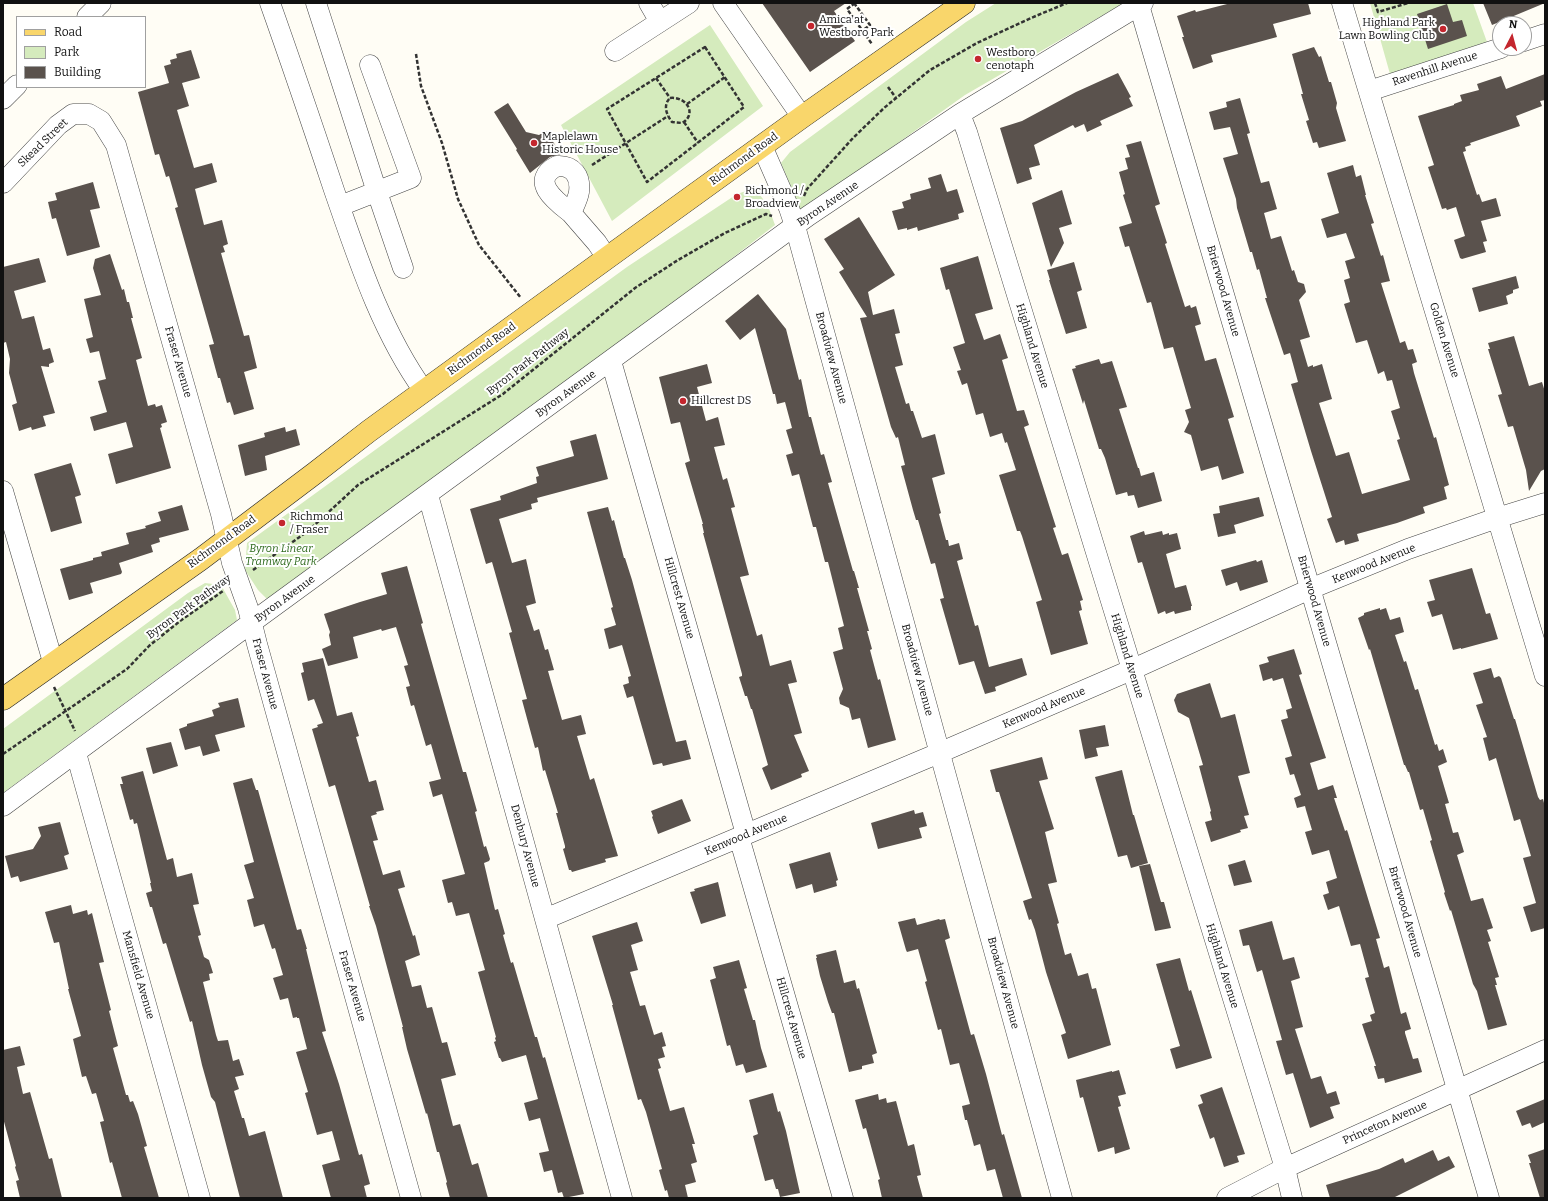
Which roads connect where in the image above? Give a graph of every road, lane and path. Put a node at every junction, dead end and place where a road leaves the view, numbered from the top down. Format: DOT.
graph roads {
  1 [pos="101,3"];
  2 [pos="270,3"];
  3 [pos="316,3"];
  4 [pos="648,3"];
  5 [pos="689,3"];
  6 [pos="723,3"];
  7 [pos="855,3"];
  8 [pos="1067,3"];
  9 [pos="1342,3"];
  10 [pos="1375,3"];
  11 [pos="1408,3"];
  12 [pos="1141,4"];
  13 [pos="955,6"];
  14 [pos="88,16"];
  15 [pos="660,22"];
  16 [pos="862,31"];
  17 [pos="1545,34"];
  18 [pos="1532,38"];
  19 [pos="874,46"];
  20 [pos="615,51"];
  21 [pos="1492,51"];
  22 [pos="416,54"];
  23 [pos="370,65"];
  24 [pos="725,77"];
  25 [pos="656,78"];
  26 [pos="16,86"];
  27 [pos="888,87"];
  28 [pos="1369,91"];
  29 [pos="670,98"];
  30 [pos="896,98"];
  31 [pos="3,99"];
  32 [pos="687,104"];
  33 [pos="89,114"];
  34 [pos="960,114"];
  35 [pos="668,116"];
  36 [pos="802,117"];
  37 [pos="684,122"];
  38 [pos="627,142"];
  39 [pos="698,143"];
  40 [pos="762,146"];
  41 [pos="577,175"];
  42 [pos="3,183"];
  43 [pos="376,192"];
  44 [pos="340,206"];
  45 [pos="571,213"];
  46 [pos="792,217"];
  47 [pos="607,258"];
  48 [pos="403,268"];
  49 [pos="521,299"];
  50 [pos="612,361"];
  51 [pos="424,391"];
  52 [pos="3,490"];
  53 [pos="428,495"];
  54 [pos="1545,503"];
  55 [pos="1497,518"];
  56 [pos="227,539"];
  57 [pos="237,581"];
  58 [pos="1310,589"];
  59 [pos="251,623"];
  60 [pos="49,665"];
  61 [pos="1131,670"];
  62 [pos="1545,676"];
  63 [pos="3,699"];
  64 [pos="66,712"];
  65 [pos="80,750"];
  66 [pos="939,753"];
  67 [pos="3,754"];
  68 [pos="3,806"];
  69 [pos="743,836"];
  70 [pos="544,919"];
  71 [pos="1545,1050"];
  72 [pos="1457,1091"];
  73 [pos="1285,1168"];
  74 [pos="200,1198"];
  75 [pos="411,1198"];
  76 [pos="622,1198"];
  77 [pos="842,1198"];
  78 [pos="1062,1198"];
  79 [pos="1227,1198"];
  80 [pos="1292,1198"];
  81 [pos="1489,1198"];
  1 -- 14 [label="street"];
  2 -- 44 [label="street"];
  3 -- 43 [label="street"];
  4 -- 15 [label="street"];
  5 -- 15 [label="street"];
  6 -- 36 [label="street"];
  7 -- 16 [label="path"];
  7 -- 16 [label="path"];
  8 -- 30 [label="path, Byron Park Pathway"];
  9 -- 28 [label="street, Golden Avenue"];
  10 -- 11 [label="path"];
  12 -- 34 [label="street, Byron Avenue"];
  12 -- 58 [label="street, Brierwood Avenue"];
  13 -- 36 [label="main road, Richmond Road"];
  15 -- 20 [label="street"];
  16 -- 19 [label="path"];
  17 -- 18 [label="street"];
  21 -- 28 [label="street, Ravenhill Avenue"];
  22 -- 49 [label="path"];
  23 -- 43 [label="street"];
  24 -- 25 [label="path"];
  24 -- 32 [label="path"];
  24 -- 39 [label="path"];
  25 -- 29 [label="path"];
  25 -- 38 [label="path"];
  26 -- 31 [label="street"];
  27 -- 30 [label="path"];
  28 -- 55 [label="street, Golden Avenue"];
  29 -- 32 [label="path"];
  29 -- 35 [label="path"];
  30 -- 46 [label="path, Byron Park Pathway"];
  32 -- 37 [label="path"];
  33 -- 42 [label="street, Skead Street"];
  33 -- 56 [label="street, Fraser Avenue"];
  34 -- 46 [label="street, Byron Avenue"];
  34 -- 61 [label="street, Highland Avenue"];
  35 -- 37 [label="path"];
  35 -- 38 [label="path"];
  36 -- 40 [label="main road, Richmond Road"];
  37 -- 39 [label="path"];
  38 -- 39 [label="path"];
  38 -- 41 [label="path"];
  40 -- 46 [label="street, Broadview Avenue"];
  40 -- 47 [label="main road, Richmond Road"];
  41 -- 45 [label="street"];
  41 -- 45 [label="street"];
  43 -- 44 [label="street"];
  43 -- 48 [label="street"];
  44 -- 51 [label="street"];
  45 -- 47 [label="street"];
  46 -- 50 [label="street, Byron Avenue"];
  46 -- 57 [label="path, Byron Park Pathway"];
  46 -- 66 [label="street, Broadview Avenue"];
  47 -- 51 [label="main road, Richmond Road"];
  50 -- 53 [label="street, Byron Avenue"];
  50 -- 69 [label="street, Hillcrest Avenue"];
  51 -- 56 [label="main road, Richmond Road"];
  52 -- 60 [label="street"];
  53 -- 59 [label="street, Byron Avenue"];
  53 -- 70 [label="street, Denbury Avenue"];
  54 -- 55 [label="street, Kenwood Avenue"];
  55 -- 58 [label="street, Kenwood Avenue"];
  55 -- 62 [label="street, Golden Avenue"];
  56 -- 57 [label="street, Fraser Avenue"];
  56 -- 60 [label="main road, Richmond Road"];
  57 -- 59 [label="street, Fraser Avenue"];
  57 -- 64 [label="path, Byron Park Pathway"];
  58 -- 61 [label="street, Kenwood Avenue"];
  58 -- 72 [label="street, Brierwood Avenue"];
  59 -- 65 [label="street, Byron Avenue"];
  59 -- 75 [label="street, Fraser Avenue"];
  60 -- 63 [label="main road, Richmond Road"];
  60 -- 64 [label="path"];
  61 -- 66 [label="street, Kenwood Avenue"];
  61 -- 73 [label="street, Highland Avenue"];
  64 -- 65 [label="path"];
  64 -- 67 [label="path, Byron Park Pathway"];
  65 -- 68 [label="street, Byron Avenue"];
  65 -- 74 [label="street, Mansfield Avenue"];
  66 -- 69 [label="street, Kenwood Avenue"];
  66 -- 78 [label="street, Broadview Avenue"];
  69 -- 70 [label="street, Kenwood Avenue"];
  69 -- 77 [label="street, Hillcrest Avenue"];
  70 -- 76 [label="street, Denbury Avenue"];
  71 -- 72 [label="street, Princeton Avenue"];
  72 -- 73 [label="street, Princeton Avenue"];
  72 -- 81 [label="street, Brierwood Avenue"];
  73 -- 79 [label="street, Princeton Avenue"];
  73 -- 80 [label="street, Highland Avenue"];
}
